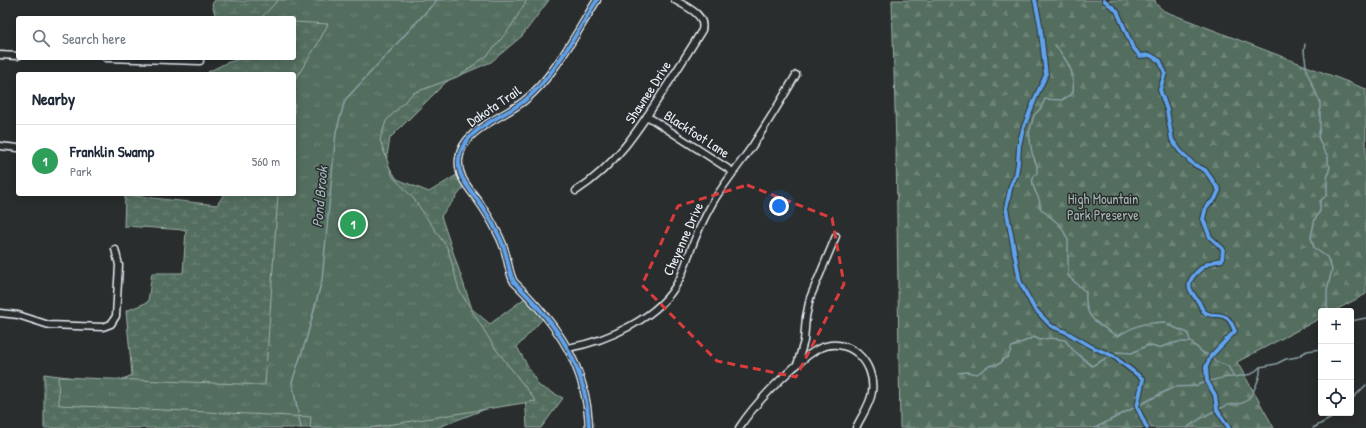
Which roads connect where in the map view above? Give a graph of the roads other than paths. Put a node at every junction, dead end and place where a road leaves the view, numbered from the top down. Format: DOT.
graph roads {
  1 [pos="597,0"];
  2 [pos="675,0"];
  3 [pos="0,55"];
  4 [pos="16,56"];
  5 [pos="169,60"];
  6 [pos="200,61"];
  7 [pos="796,75"];
  8 [pos="647,116"];
  9 [pos="0,146"];
  10 [pos="16,148"];
  11 [pos="733,172"];
  12 [pos="576,191"];
  13 [pos="836,236"];
  14 [pos="115,248"];
  15 [pos="0,313"];
  16 [pos="568,348"];
  17 [pos="797,365"];
  18 [pos="589,428"];
  19 [pos="739,428"];
  20 [pos="856,428"];
  1 -- 16 [label="street, Dakota Trail"];
  2 -- 8 [label="street, Shawnee Drive"];
  3 -- 4 [label="street"];
  5 -- 6 [label="street"];
  7 -- 11 [label="street, Cheyenne Drive"];
  8 -- 11 [label="street, Blackfoot Lane"];
  8 -- 12 [label="street, Shawnee Drive"];
  9 -- 10 [label="street"];
  11 -- 16 [label="street, Cheyenne Drive"];
  13 -- 17 [label="street"];
  14 -- 15 [label="street"];
  16 -- 18 [label="street, Dakota Trail"];
  17 -- 19 [label="street"];
  17 -- 20 [label="street"];
}
